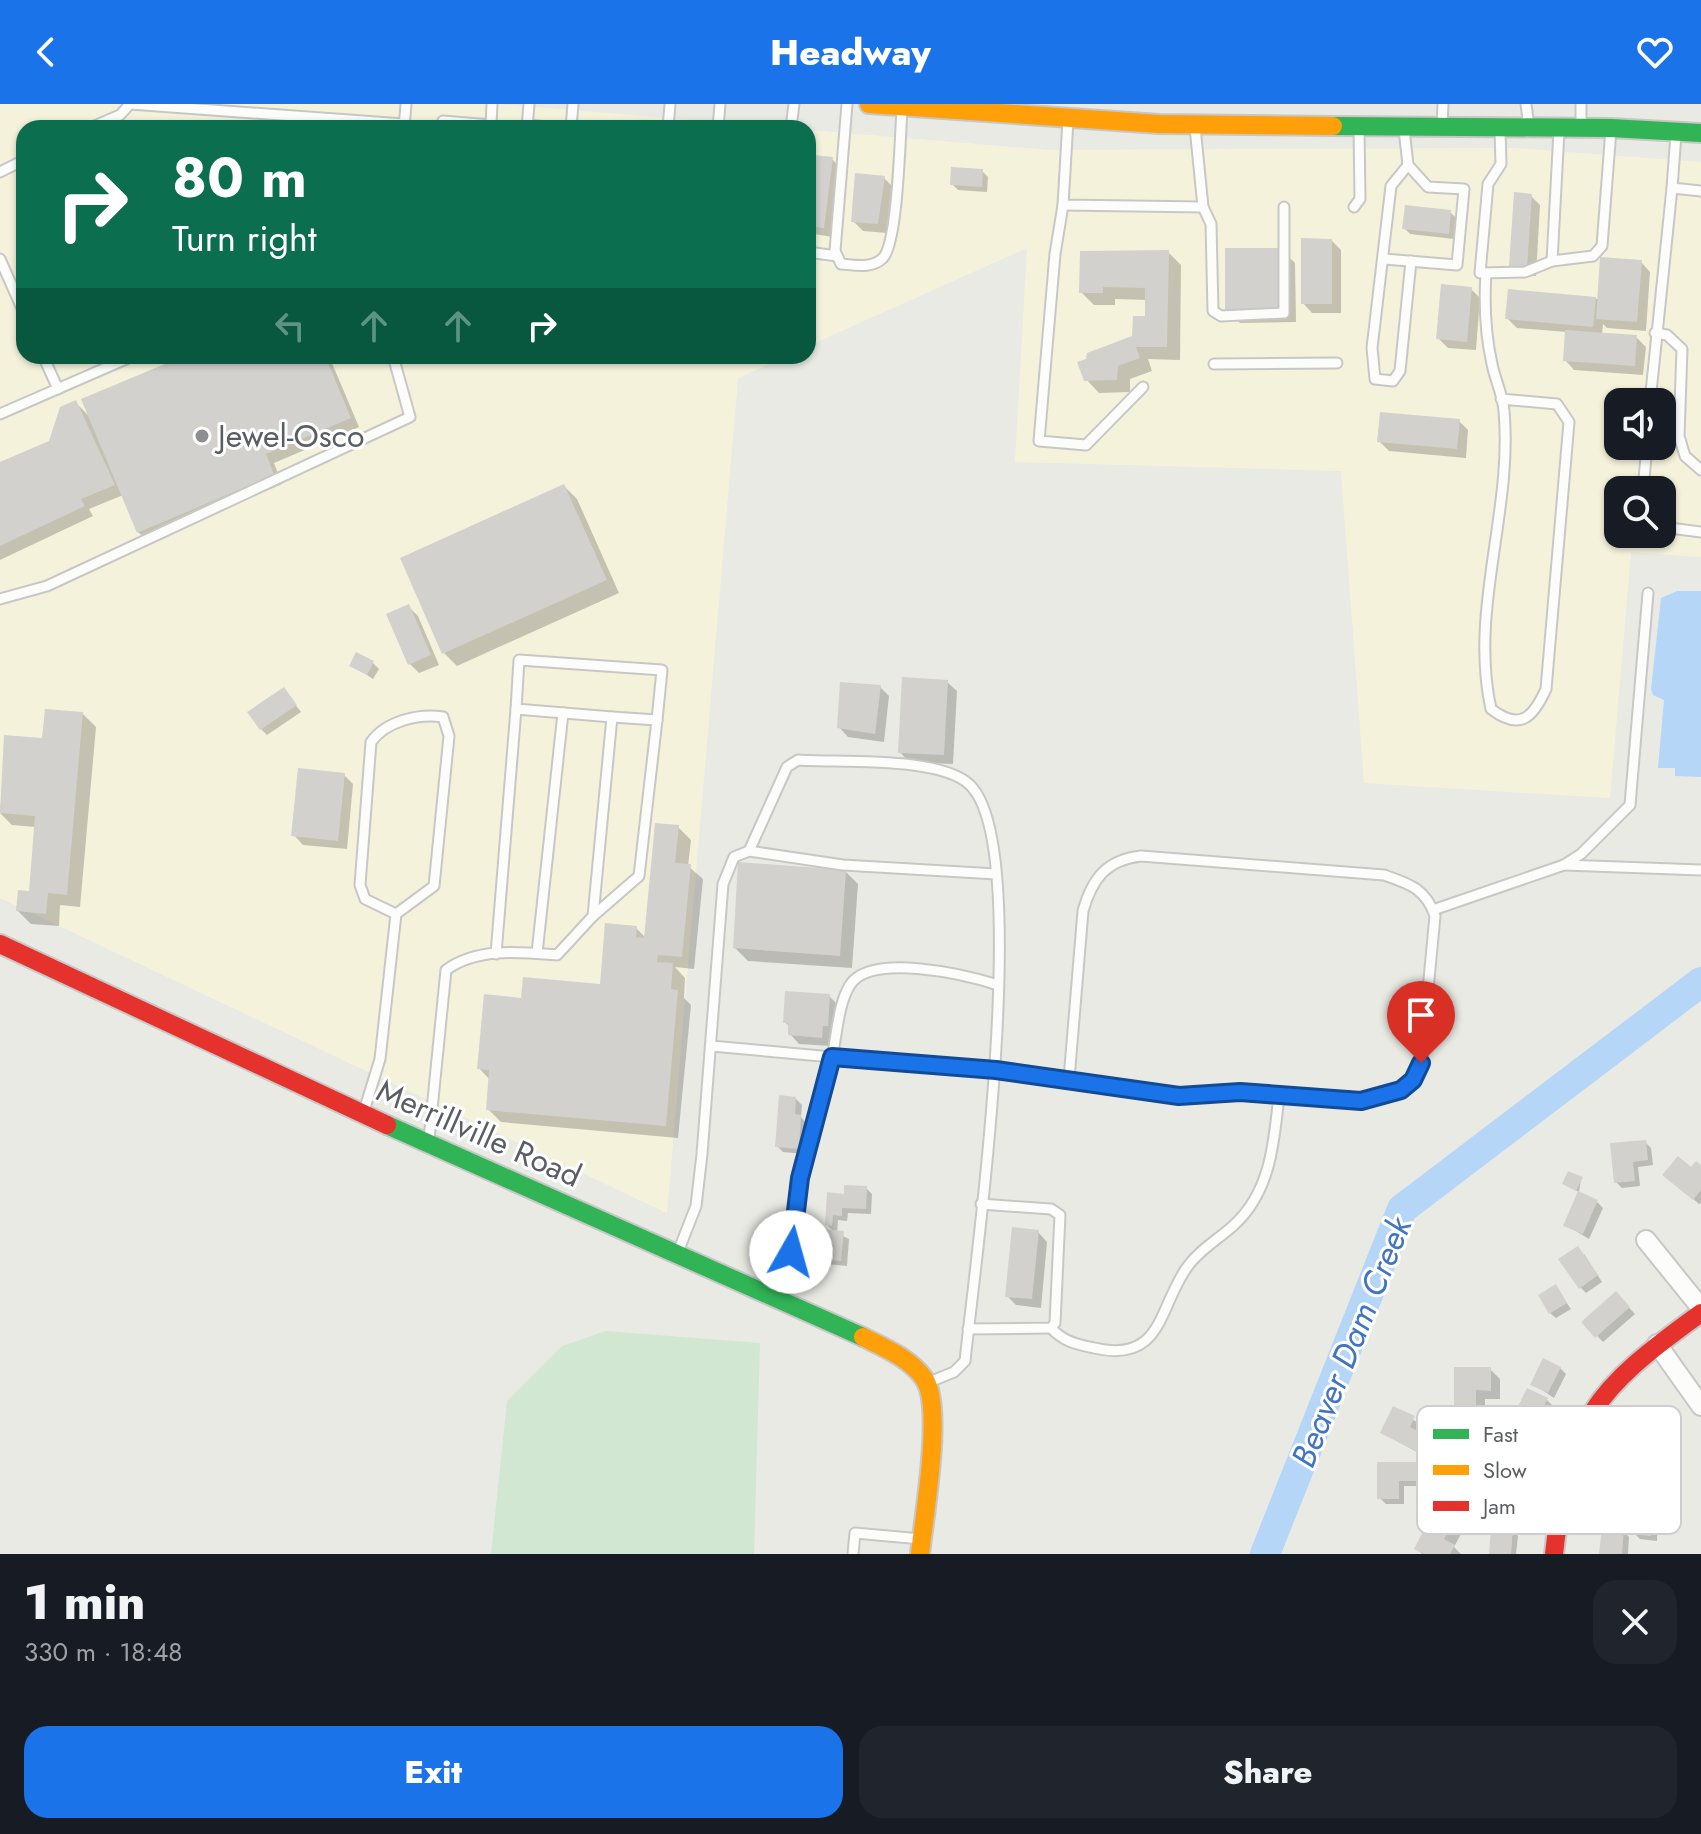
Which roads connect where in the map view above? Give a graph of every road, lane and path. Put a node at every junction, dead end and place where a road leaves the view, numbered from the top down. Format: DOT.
graph roads {
  1 [pos="847,104"];
  2 [pos="869,104"];
  3 [pos="1443,104"];
  4 [pos="1526,104"];
  5 [pos="1581,104"];
  6 [pos="902,106"];
  7 [pos="1045,109"];
  8 [pos="1068,116"];
  9 [pos="108,120"];
  10 [pos="311,120"];
  11 [pos="1195,124"];
  12 [pos="1359,125"];
  13 [pos="1403,125"];
  14 [pos="1442,126"];
  15 [pos="1500,126"];
  16 [pos="1529,127"];
  17 [pos="1559,127"];
  18 [pos="1581,127"];
  19 [pos="1611,128"];
  20 [pos="1676,131"];
  21 [pos="1701,133"];
  22 [pos="1408,165"];
  23 [pos="1672,188"];
  24 [pos="1701,191"];
  25 [pos="1063,205"];
  26 [pos="1203,207"];
  27 [pos="1284,207"];
  28 [pos="1354,207"];
  29 [pos="816,253"];
  30 [pos="837,256"];
  31 [pos="0,259"];
  32 [pos="1384,259"];
  33 [pos="1411,261"];
  34 [pos="1552,261"];
  35 [pos="1486,273"];
  36 [pos="16,295"];
  37 [pos="1655,333"];
  38 [pos="1337,363"];
  39 [pos="47,364"];
  40 [pos="115,364"];
  41 [pos="395,364"];
  42 [pos="1214,364"];
  43 [pos="1143,387"];
  44 [pos="1651,388"];
  45 [pos="58,389"];
  46 [pos="1501,399"];
  47 [pos="0,414"];
  48 [pos="1701,470"];
  49 [pos="1676,529"];
  50 [pos="1701,532"];
  51 [pos="1648,593"];
  52 [pos="0,599"];
  53 [pos="516,709"];
  54 [pos="563,713"];
  55 [pos="612,717"];
  56 [pos="657,720"];
  57 [pos="749,851"];
  58 [pos="1564,865"];
  59 [pos="1701,870"];
  60 [pos="996,874"];
  61 [pos="1433,910"];
  62 [pos="396,914"];
  63 [pos="593,916"];
  64 [pos="0,944"];
  65 [pos="537,953"];
  66 [pos="496,954"];
  67 [pos="998,985"];
  68 [pos="711,1046"];
  69 [pos="832,1057"];
  70 [pos="996,1070"];
  71 [pos="1069,1079"];
  72 [pos="1279,1095"];
  73 [pos="363,1114"];
  74 [pos="428,1143"];
  75 [pos="981,1204"];
  76 [pos="1646,1240"];
  77 [pos="676,1255"];
  78 [pos="779,1300"];
  79 [pos="1701,1310"];
  80 [pos="1051,1328"];
  81 [pos="968,1329"];
  82 [pos="1657,1344"];
  83 [pos="927,1383"];
  84 [pos="1594,1406"];
  85 [pos="1701,1406"];
  86 [pos="1556,1534"];
  87 [pos="920,1546"];
  88 [pos="853,1554"];
  89 [pos="1554,1554"];
  1 -- 30 [label="lane"];
  2 -- 6 [label="street"];
  3 -- 14 [label="lane"];
  4 -- 16 [label="lane"];
  5 -- 18 [label="lane"];
  6 -- 7 [label="street"];
  6 -- 30 [label="lane"];
  7 -- 8 [label="street"];
  8 -- 11 [label="street"];
  8 -- 25 [label="lane"];
  9 -- 10 [label="lane"];
  11 -- 12 [label="street"];
  11 -- 26 [label="lane"];
  12 -- 13 [label="street"];
  12 -- 28 [label="lane"];
  13 -- 14 [label="street"];
  13 -- 22 [label="lane"];
  14 -- 15 [label="street"];
  15 -- 16 [label="street"];
  15 -- 35 [label="lane"];
  16 -- 17 [label="street"];
  17 -- 18 [label="street"];
  17 -- 34 [label="lane"];
  18 -- 19 [label="street"];
  19 -- 20 [label="street"];
  19 -- 34 [label="lane"];
  20 -- 21 [label="street"];
  20 -- 23 [label="lane"];
  22 -- 32 [label="lane"];
  22 -- 33 [label="lane"];
  23 -- 24 [label="lane"];
  23 -- 37 [label="lane"];
  25 -- 26 [label="lane"];
  25 -- 43 [label="lane"];
  26 -- 27 [label="lane"];
  29 -- 30 [label="lane"];
  31 -- 36 [label="lane"];
  32 -- 33 [label="lane"];
  32 -- 33 [label="lane"];
  34 -- 35 [label="lane"];
  35 -- 46 [label="lane"];
  37 -- 44 [label="lane"];
  37 -- 48 [label="lane"];
  38 -- 42 [label="lane"];
  39 -- 45 [label="lane"];
  40 -- 45 [label="lane"];
  41 -- 52 [label="lane"];
  45 -- 47 [label="lane"];
  46 -- 46 [label="lane"];
  49 -- 50 [label="lane"];
  51 -- 58 [label="lane"];
  53 -- 54 [label="lane"];
  53 -- 56 [label="lane"];
  53 -- 66 [label="lane"];
  54 -- 55 [label="lane"];
  54 -- 65 [label="lane"];
  55 -- 56 [label="lane"];
  55 -- 63 [label="lane"];
  56 -- 63 [label="lane"];
  57 -- 60 [label="lane"];
  57 -- 60 [label="lane"];
  57 -- 68 [label="lane"];
  58 -- 59 [label="lane"];
  58 -- 61 [label="lane"];
  60 -- 67 [label="lane"];
  61 -- 71 [label="lane"];
  61 -- 72 [label="lane"];
  62 -- 62 [label="lane"];
  62 -- 73 [label="lane"];
  63 -- 65 [label="lane"];
  64 -- 73 [label="street, Merrillville Road"];
  65 -- 66 [label="lane"];
  66 -- 74 [label="lane"];
  67 -- 69 [label="lane"];
  67 -- 70 [label="lane"];
  68 -- 69 [label="lane"];
  68 -- 77 [label="lane"];
  69 -- 70 [label="lane"];
  69 -- 78 [label="lane"];
  70 -- 71 [label="lane"];
  70 -- 75 [label="lane"];
  71 -- 72 [label="lane"];
  72 -- 80 [label="lane"];
  73 -- 74 [label="street, Merrillville Road"];
  74 -- 77 [label="street, Merrillville Road"];
  75 -- 80 [label="lane"];
  75 -- 81 [label="lane"];
  76 -- 79 [label="street"];
  77 -- 78 [label="street, Merrillville Road"];
  78 -- 83 [label="street, Merrillville Road"];
  79 -- 82 [label="street"];
  80 -- 81 [label="lane"];
  81 -- 83 [label="lane"];
  82 -- 84 [label="street"];
  82 -- 85 [label="street"];
  83 -- 87 [label="street"];
  86 -- 89 [label="street"];
  87 -- 88 [label="lane"];
}
